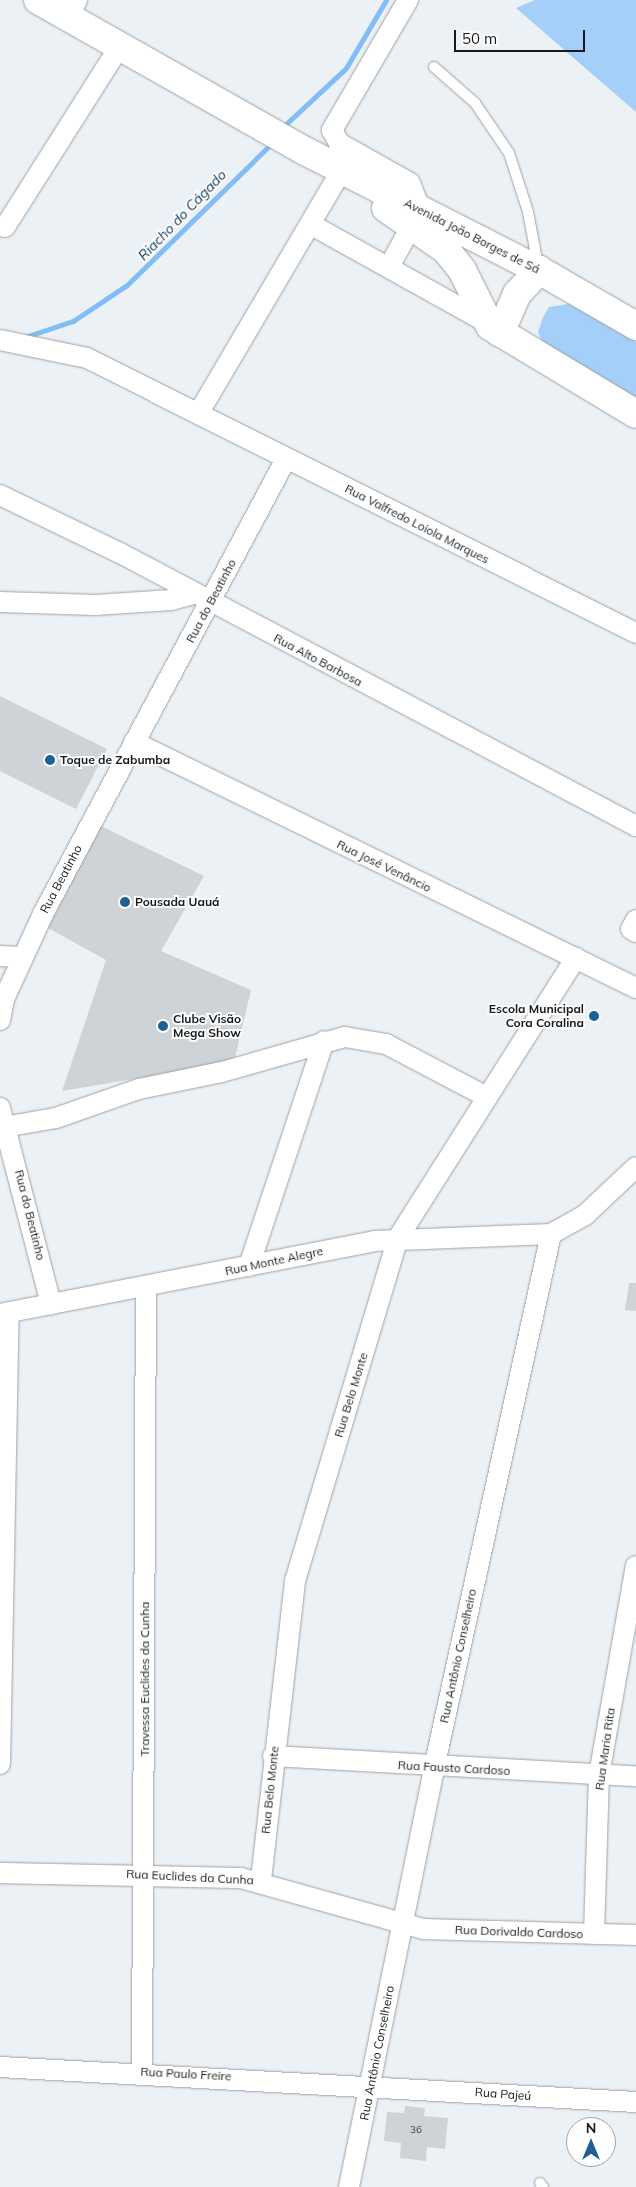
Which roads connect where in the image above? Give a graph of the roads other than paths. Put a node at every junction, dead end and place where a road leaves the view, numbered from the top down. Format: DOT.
graph roads {
  1 [pos="38,0"];
  2 [pos="408,0"];
  3 [pos="72,8"];
  4 [pos="120,46"];
  5 [pos="434,67"];
  6 [pos="305,151"];
  7 [pos="338,176"];
  8 [pos="416,217"];
  9 [pos="310,224"];
  10 [pos="5,227"];
  11 [pos="389,267"];
  12 [pos="539,270"];
  13 [pos="636,326"];
  14 [pos="493,327"];
  15 [pos="0,340"];
  16 [pos="198,414"];
  17 [pos="636,414"];
  18 [pos="286,459"];
  19 [pos="0,495"];
  20 [pos="202,599"];
  21 [pos="0,602"];
  22 [pos="636,633"];
  23 [pos="134,742"];
  24 [pos="636,826"];
  25 [pos="636,920"];
  26 [pos="636,932"];
  27 [pos="0,956"];
  28 [pos="21,957"];
  29 [pos="576,958"];
  30 [pos="636,988"];
  31 [pos="2,999"];
  32 [pos="0,1020"];
  33 [pos="324,1041"];
  34 [pos="487,1097"];
  35 [pos="2,1118"];
  36 [pos="636,1167"];
  37 [pos="552,1234"];
  38 [pos="398,1238"];
  39 [pos="249,1266"];
  40 [pos="146,1288"];
  41 [pos="51,1304"];
  42 [pos="4,1313"];
  43 [pos="636,1566"];
  44 [pos="631,1614"];
  45 [pos="273,1756"];
  46 [pos="0,1764"];
  47 [pos="434,1768"];
  48 [pos="599,1775"];
  49 [pos="636,1776"];
  50 [pos="0,1873"];
  51 [pos="146,1874"];
  52 [pos="261,1880"];
  53 [pos="402,1925"];
  54 [pos="594,1934"];
  55 [pos="636,1935"];
  56 [pos="0,2067"];
  57 [pos="142,2072"];
  58 [pos="371,2085"];
  59 [pos="636,2102"];
  60 [pos="349,2187"];
  1 -- 3 [label="main road, Avenida João Borges de Sá"];
  2 -- 8 [label="street"];
  3 -- 4 [label="main road, Avenida João Borges de Sá"];
  4 -- 6 [label="main road, Avenida João Borges de Sá"];
  4 -- 10 [label="street"];
  5 -- 12 [label="lane"];
  6 -- 7 [label="main road, Avenida João Borges de Sá"];
  6 -- 8 [label="main road, Avenida João Borges de Sá"];
  7 -- 8 [label="main road, Avenida João Borges de Sá"];
  7 -- 9 [label="street"];
  8 -- 11 [label="street, Avenida João Borges de Sá"];
  8 -- 12 [label="main road, Avenida João Borges de Sá"];
  8 -- 14 [label="main road, Avenida João Borges de Sá"];
  9 -- 11 [label="street"];
  9 -- 16 [label="street"];
  11 -- 14 [label="street"];
  12 -- 13 [label="main road, Avenida João Borges de Sá"];
  12 -- 14 [label="main road"];
  14 -- 17 [label="main road"];
  15 -- 16 [label="street, Rua Valfredo Loiola Marques"];
  16 -- 18 [label="street, Rua Valfredo Loiola Marques"];
  18 -- 20 [label="street, Rua do Beatinho"];
  18 -- 22 [label="street, Rua Valfredo Loiola Marques"];
  19 -- 20 [label="street, Rua Alto Barbosa"];
  20 -- 21 [label="street"];
  20 -- 23 [label="street, Rua do Beatinho"];
  20 -- 24 [label="street, Rua Alto Barbosa"];
  23 -- 28 [label="street, Rua Beatinho"];
  23 -- 29 [label="street, Rua José Venâncio"];
  25 -- 26 [label="street"];
  27 -- 28 [label="street"];
  28 -- 31 [label="street, Rua Beatinho"];
  29 -- 30 [label="street, Rua José Venâncio"];
  29 -- 34 [label="street, Rua Belo Monte"];
  31 -- 32 [label="street, Rua Beatinho"];
  33 -- 34 [label="street"];
  33 -- 35 [label="street"];
  33 -- 39 [label="street"];
  34 -- 38 [label="street, Rua Belo Monte"];
  35 -- 41 [label="street, Rua do Beatinho"];
  36 -- 37 [label="street"];
  37 -- 38 [label="street, Rua Monte Alegre"];
  37 -- 47 [label="street, Rua Antônio Conselheiro"];
  38 -- 39 [label="street, Rua Monte Alegre"];
  38 -- 45 [label="street, Rua Belo Monte"];
  39 -- 40 [label="street, Rua Monte Alegre"];
  40 -- 41 [label="street, Rua Monte Alegre"];
  40 -- 51 [label="street, Travessa Euclides da Cunha"];
  41 -- 42 [label="street, Rua Monte Alegre"];
  42 -- 46 [label="street"];
  43 -- 44 [label="street, Rua Maria Rita"];
  44 -- 48 [label="street, Rua Maria Rita"];
  45 -- 47 [label="street, Rua Fausto Cardoso"];
  45 -- 52 [label="street, Rua Belo Monte"];
  47 -- 48 [label="street, Rua Fausto Cardoso"];
  47 -- 53 [label="street, Rua Antônio Conselheiro"];
  48 -- 49 [label="street, Rua Fausto Cardoso"];
  48 -- 54 [label="street, Rua Maria Rita"];
  50 -- 51 [label="street, Rua Euclides da Cunha"];
  51 -- 52 [label="street, Rua Euclides da Cunha"];
  51 -- 57 [label="street, Travessa Euclides da Cunha"];
  52 -- 53 [label="street, Rua Euclides da Cunha"];
  53 -- 54 [label="street, Rua Dorivaldo Cardoso"];
  53 -- 58 [label="street, Rua Antônio Conselheiro"];
  54 -- 55 [label="street, Rua Dorivaldo Cardoso"];
  56 -- 57 [label="street, Rua Paulo Freire"];
  57 -- 58 [label="street, Rua Paulo Freire"];
  58 -- 59 [label="street, Rua Pajeú"];
  58 -- 60 [label="street, Rua Antônio Conselheiro"];
}
